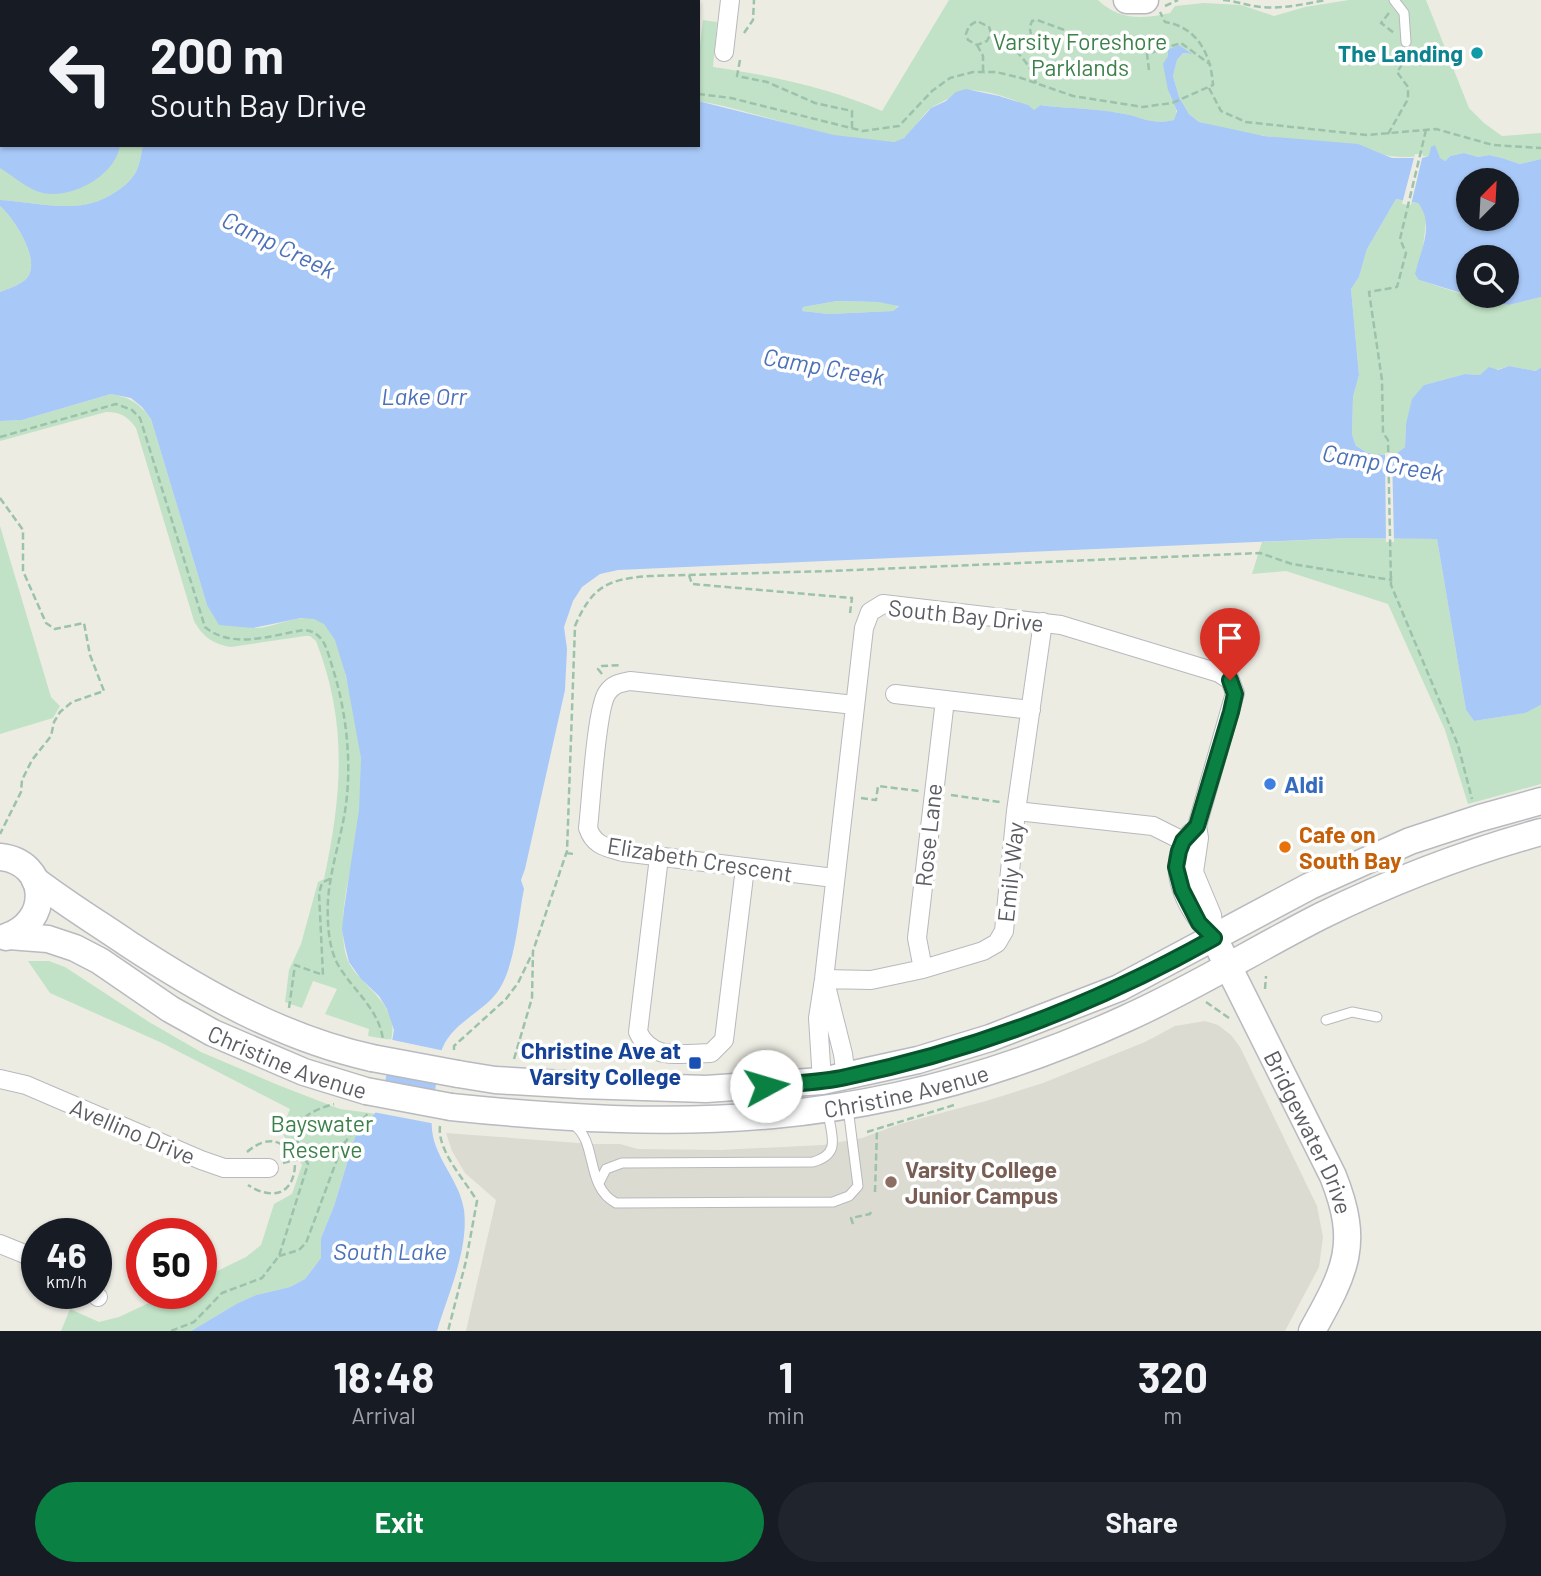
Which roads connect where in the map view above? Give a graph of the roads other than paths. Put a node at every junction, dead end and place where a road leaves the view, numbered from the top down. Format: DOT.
graph roads {
  1 [pos="730,0"];
  2 [pos="1127,0"];
  3 [pos="1394,2"];
  4 [pos="1152,5"];
  5 [pos="1406,43"];
  6 [pos="733,51"];
  7 [pos="1043,622"];
  8 [pos="895,694"];
  9 [pos="944,700"];
  10 [pos="855,705"];
  11 [pos="1031,710"];
  12 [pos="1541,801"];
  13 [pos="1011,807"];
  14 [pos="1197,826"];
  15 [pos="1541,832"];
  16 [pos="1183,841"];
  17 [pos="659,857"];
  18 [pos="0,858"];
  19 [pos="745,868"];
  20 [pos="834,878"];
  21 [pos="35,880"];
  22 [pos="4,938"];
  23 [pos="1214,938"];
  24 [pos="1226,966"];
  25 [pos="923,969"];
  26 [pos="824,979"];
  27 [pos="1377,1017"];
  28 [pos="1326,1020"];
  29 [pos="0,1079"];
  30 [pos="834,1079"];
  31 [pos="837,1107"];
  32 [pos="561,1116"];
  33 [pos="269,1168"];
  34 [pos="598,1185"];
  35 [pos="0,1244"];
  36 [pos="21,1253"];
  37 [pos="1312,1331"];
  1 -- 6 [label="street"];
  2 -- 4 [label="main road"];
  3 -- 5 [label="lane"];
  7 -- 10 [label="street, South Bay Drive"];
  7 -- 11 [label="street, Emily Way"];
  7 -- 14 [label="street, South Bay Drive"];
  8 -- 9 [label="street"];
  9 -- 11 [label="street"];
  9 -- 25 [label="street, Rose Lane"];
  10 -- 17 [label="street, Elizabeth Crescent"];
  10 -- 20 [label="street, South Bay Drive"];
  11 -- 13 [label="street, Emily Way"];
  12 -- 23 [label="main road, Christine Avenue"];
  13 -- 16 [label="street"];
  13 -- 25 [label="street, Emily Way"];
  14 -- 16 [label="street, South Bay Drive"];
  14 -- 23 [label="street, South Bay Drive"];
  15 -- 24 [label="main road, Christine Avenue"];
  16 -- 23 [label="street"];
  17 -- 19 [label="street, Elizabeth Crescent"];
  17 -- 19 [label="street"];
  18 -- 21 [label="main road, Christine Avenue"];
  19 -- 20 [label="street, Elizabeth Crescent"];
  20 -- 26 [label="street, South Bay Drive"];
  21 -- 22 [label="main road, Christine Avenue"];
  21 -- 30 [label="main road, Christine Avenue, bridge"];
  22 -- 32 [label="main road, Christine Avenue, bridge"];
  23 -- 24 [label="main road, Bridgewater Drive"];
  23 -- 30 [label="main road, Christine Avenue"];
  24 -- 31 [label="main road, Christine Avenue"];
  24 -- 37 [label="main road, Bridgewater Drive"];
  25 -- 26 [label="street, Emily Way"];
  26 -- 30 [label="street, South Bay Drive"];
  27 -- 28 [label="lane"];
  29 -- 33 [label="street, Avellino Drive"];
  30 -- 31 [label="main road"];
  31 -- 32 [label="main road, Christine Avenue"];
  31 -- 34 [label="lane"];
  31 -- 34 [label="lane"];
  32 -- 34 [label="lane"];
  35 -- 36 [label="street"];
}
